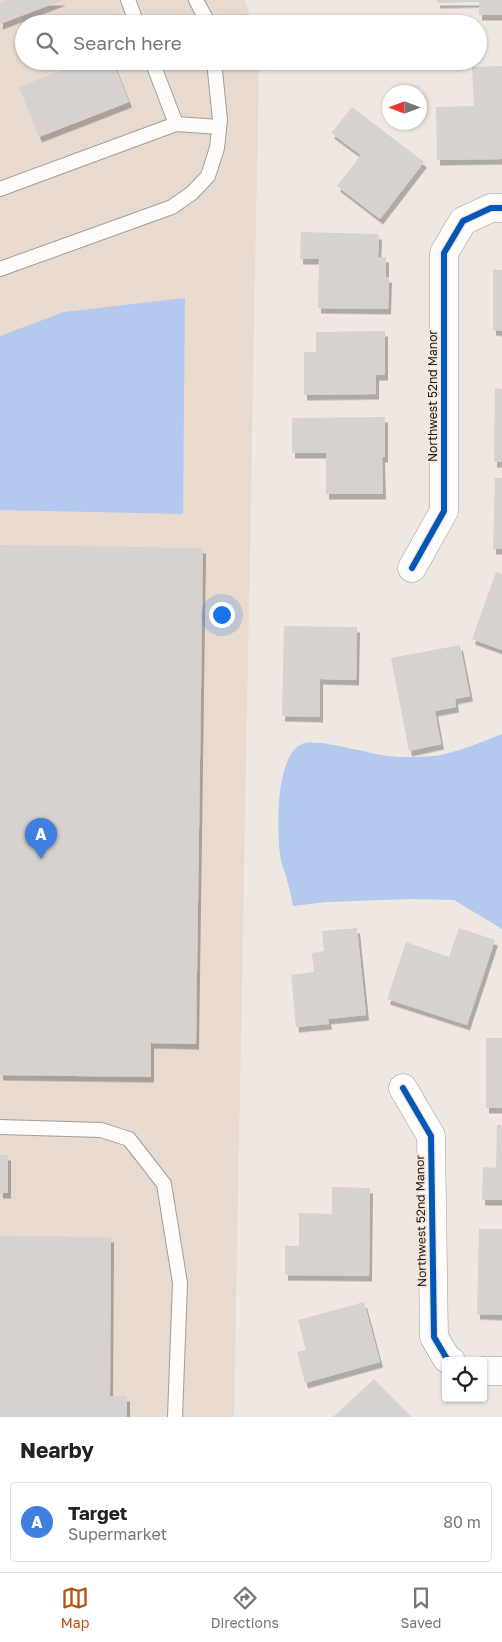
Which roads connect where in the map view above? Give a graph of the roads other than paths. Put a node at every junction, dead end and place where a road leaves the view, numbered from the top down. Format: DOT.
graph roads {
  1 [pos="128,0"];
  2 [pos="196,0"];
  3 [pos="134,15"];
  4 [pos="204,15"];
  5 [pos="155,70"];
  6 [pos="215,70"];
  7 [pos="176,124"];
  8 [pos="219,127"];
  9 [pos="0,189"];
  10 [pos="502,208"];
  11 [pos="0,268"];
  12 [pos="412,568"];
  13 [pos="403,1088"];
  14 [pos="0,1127"];
  15 [pos="447,1357"];
  16 [pos="502,1371"];
  17 [pos="487,1372"];
  18 [pos="175,1417"];
  1 -- 3 [label="lane"];
  2 -- 4 [label="lane"];
  5 -- 7 [label="lane"];
  6 -- 8 [label="lane"];
  7 -- 8 [label="lane"];
  7 -- 9 [label="lane"];
  8 -- 11 [label="lane"];
  10 -- 12 [label="street, Northwest 52nd Manor"];
  13 -- 15 [label="street, Northwest 52nd Manor"];
  14 -- 18 [label="lane"];
  16 -- 17 [label="street"];
}
